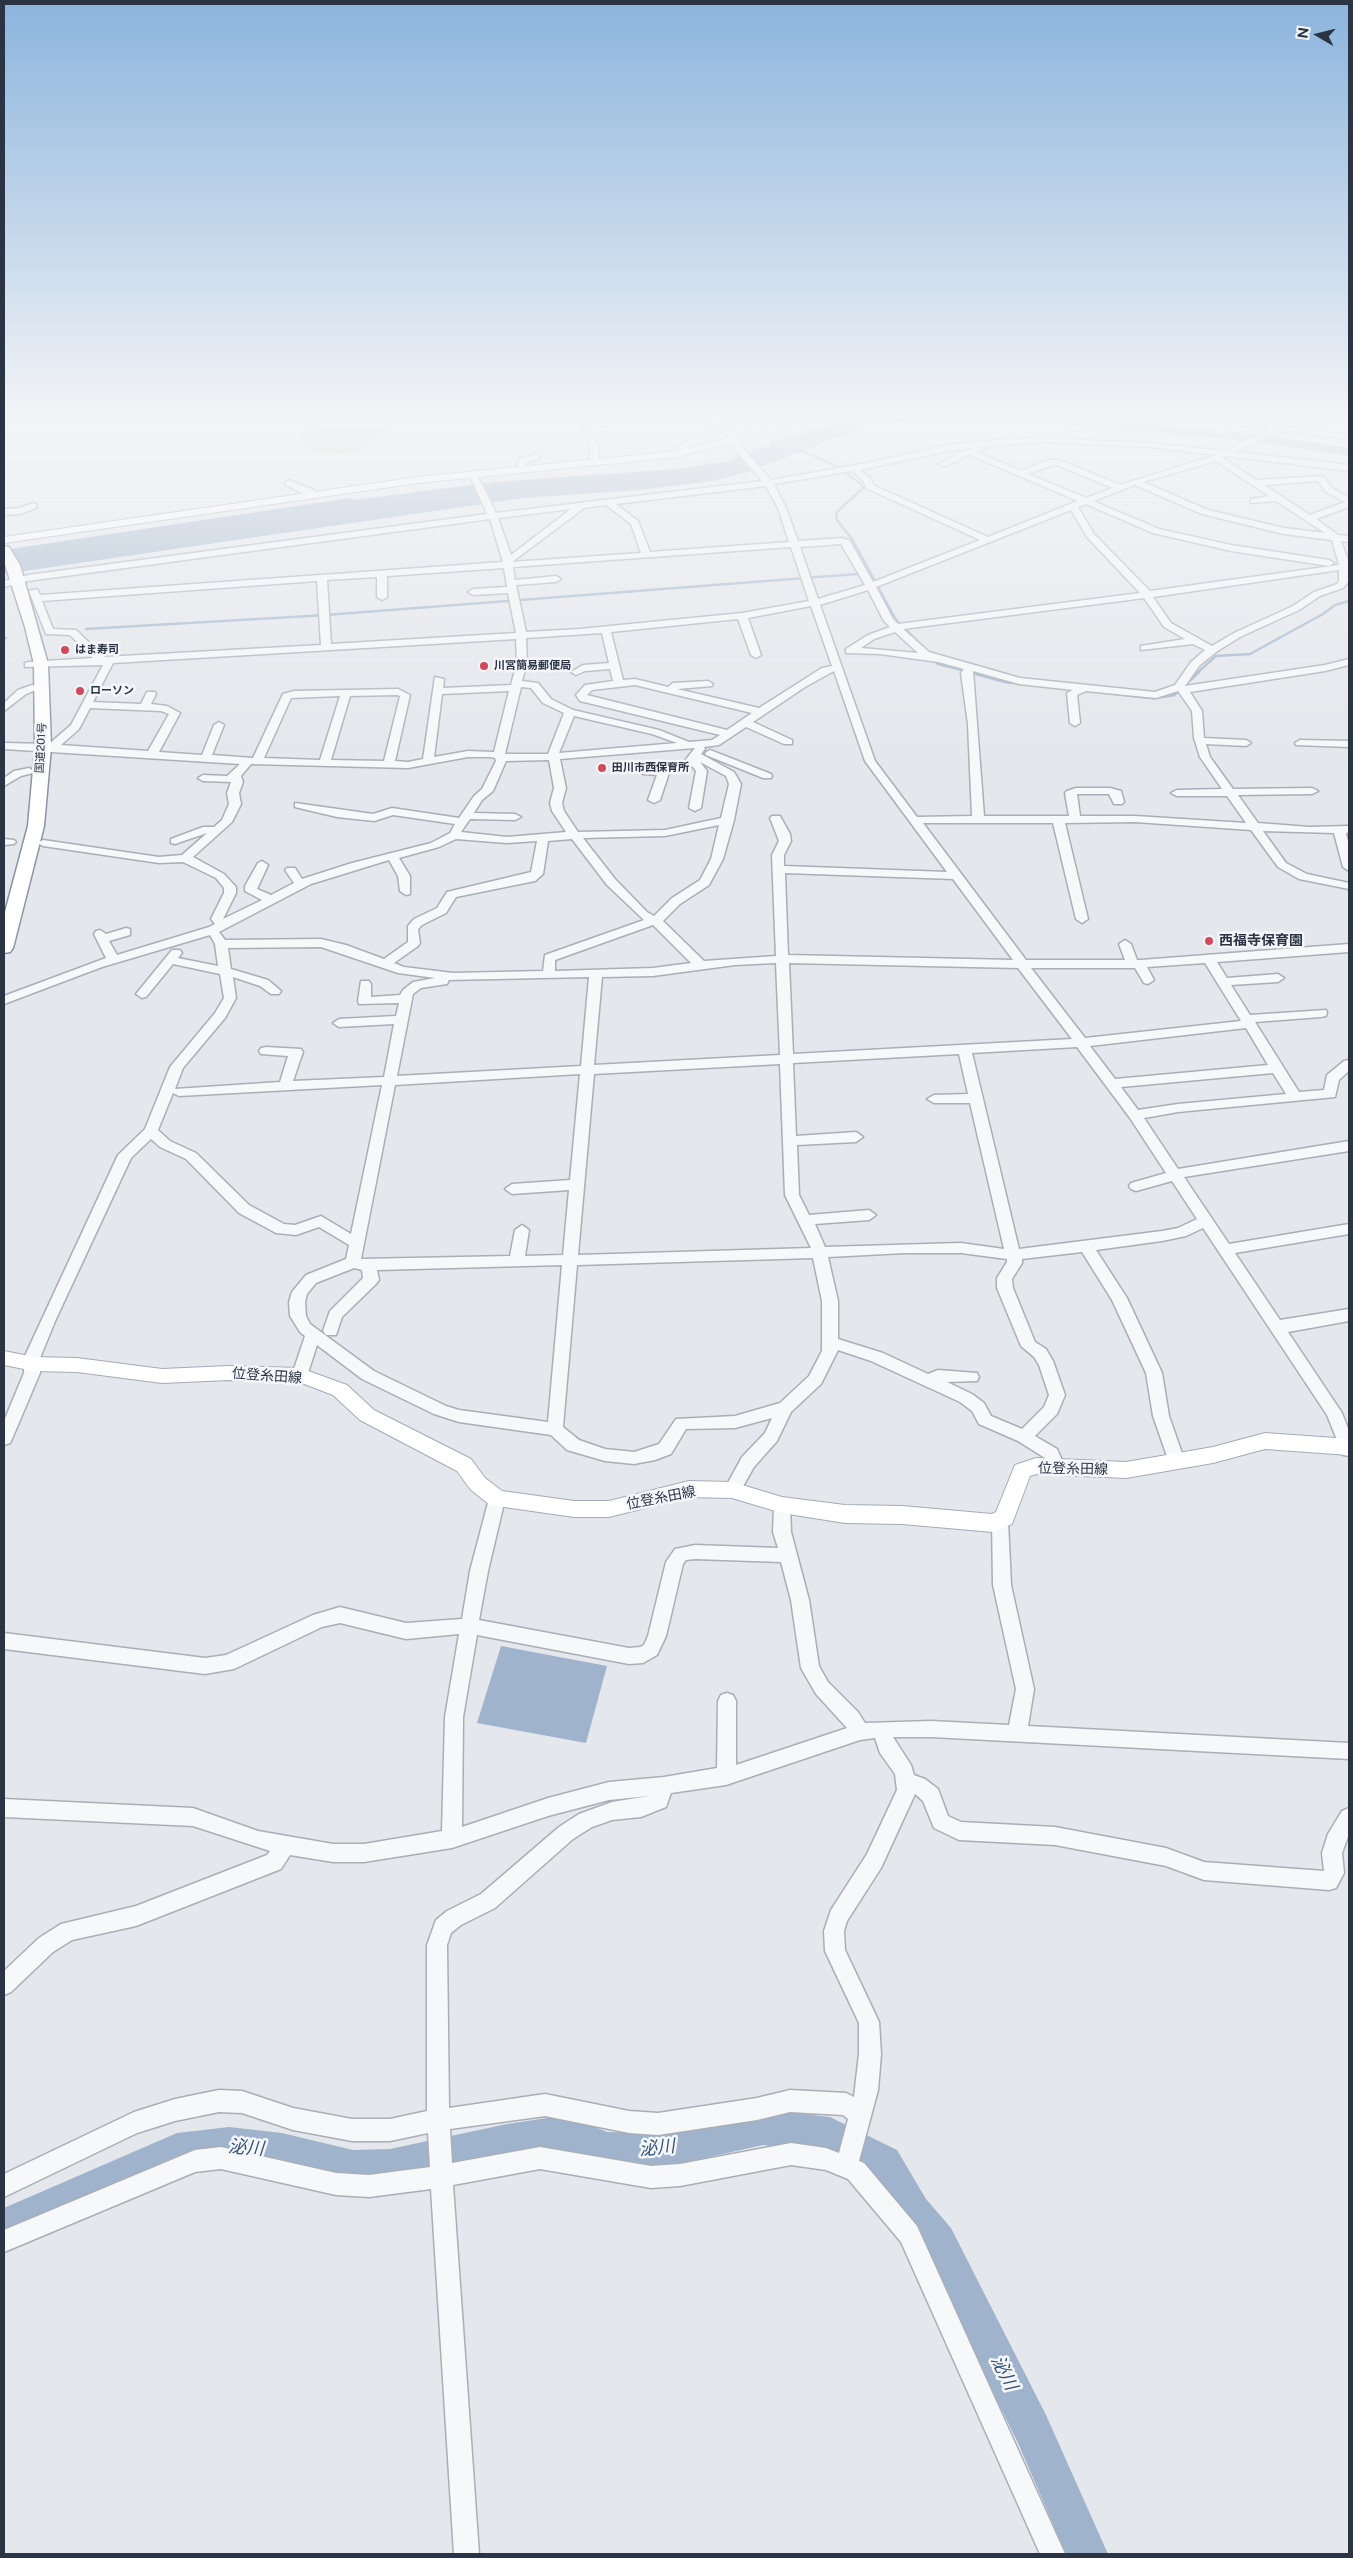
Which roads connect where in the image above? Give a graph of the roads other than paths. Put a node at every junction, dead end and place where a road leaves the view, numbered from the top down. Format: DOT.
graph roads {
  1 [pos="50,533"];
  2 [pos="358,533"];
  3 [pos="497,533"];
  4 [pos="543,533"];
  5 [pos="639,533"];
  6 [pos="791,533"];
  7 [pos="973,533"];
  8 [pos="1005,533"];
  9 [pos="1089,533"];
  10 [pos="1166,533"];
  11 [pos="1302,533"];
  12 [pos="1330,533"];
  13 [pos="1336,538"];
  14 [pos="1349,539"];
  15 [pos="4,540"];
  16 [pos="988,540"];
  17 [pos="795,545"];
  18 [pos="4,550"];
  19 [pos="646,555"];
  20 [pos="506,562"];
  21 [pos="1346,567"];
  22 [pos="382,574"];
  23 [pos="322,578"];
  24 [pos="556,579"];
  25 [pos="12,581"];
  26 [pos="511,586"];
  27 [pos="871,586"];
  28 [pos="473,592"];
  29 [pos="1146,593"];
  30 [pos="38,598"];
  31 [pos="369,598"];
  32 [pos="815,603"];
  33 [pos="742,616"];
  34 [pos="894,628"];
  35 [pos="606,630"];
  36 [pos="521,634"];
  37 [pos="1192,640"];
  38 [pos="326,646"];
  39 [pos="1145,648"];
  40 [pos="1212,650"];
  41 [pos="852,651"];
  42 [pos="756,655"];
  43 [pos="104,660"];
  44 [pos="939,660"];
  45 [pos="836,662"];
  46 [pos="1349,662"];
  47 [pos="35,664"];
  48 [pos="614,666"];
  49 [pos="970,668"];
  50 [pos="576,672"];
  51 [pos="439,679"];
  52 [pos="618,684"];
  53 [pos="708,684"];
  54 [pos="516,685"];
  55 [pos="1083,687"];
  56 [pos="32,688"];
  57 [pos="1181,688"];
  58 [pos="668,690"];
  59 [pos="438,691"];
  60 [pos="346,693"];
  61 [pos="152,694"];
  62 [pos="9,699"];
  63 [pos="85,705"];
  64 [pos="145,707"];
  65 [pos="4,708"];
  66 [pos="570,712"];
  67 [pos="762,712"];
  68 [pos="745,723"];
  69 [pos="1074,723"];
  70 [pos="219,725"];
  71 [pos="728,734"];
  72 [pos="1200,741"];
  73 [pos="788,742"];
  74 [pos="1300,743"];
  75 [pos="686,744"];
  76 [pos="1246,744"];
  77 [pos="1349,744"];
  78 [pos="4,746"];
  79 [pos="42,747"];
  80 [pos="152,754"];
  81 [pos="696,755"];
  82 [pos="499,756"];
  83 [pos="554,757"];
  84 [pos="206,758"];
  85 [pos="253,761"];
  86 [pos="429,761"];
  87 [pos="325,762"];
  88 [pos="389,765"];
  89 [pos="29,771"];
  90 [pos="643,771"];
  91 [pos="664,772"];
  92 [pos="235,776"];
  93 [pos="766,776"];
  94 [pos="203,778"];
  95 [pos="4,783"];
  96 [pos="1312,791"];
  97 [pos="1177,792"];
  98 [pos="1230,793"];
  99 [pos="654,800"];
  100 [pos="1118,802"];
  101 [pos="299,805"];
  102 [pos="695,808"];
  103 [pos="515,817"];
  104 [pos="776,818"];
  105 [pos="464,819"];
  106 [pos="978,819"];
  107 [pos="1058,819"];
  108 [pos="1075,819"];
  109 [pos="728,820"];
  110 [pos="912,820"];
  111 [pos="1254,825"];
  112 [pos="1344,829"];
  113 [pos="215,831"];
  114 [pos="454,835"];
  115 [pos="576,836"];
  116 [pos="543,838"];
  117 [pos="175,841"];
  118 [pos="43,843"];
  119 [pos="392,856"];
  120 [pos="185,858"];
  121 [pos="262,865"];
  122 [pos="1349,867"];
  123 [pos="778,868"];
  124 [pos="290,870"];
  125 [pos="955,876"];
  126 [pos="300,884"];
  127 [pos="1349,886"];
  128 [pos="406,891"];
  129 [pos="270,899"];
  130 [pos="4,915"];
  131 [pos="1082,918"];
  132 [pos="653,921"];
  133 [pos="218,927"];
  134 [pos="126,932"];
  135 [pos="184,939"];
  136 [pos="221,944"];
  137 [pos="1126,944"];
  138 [pos="4,948"];
  139 [pos="1349,948"];
  140 [pos="1208,958"];
  141 [pos="782,959"];
  142 [pos="113,960"];
  143 [pos="170,960"];
  144 [pos="385,964"];
  145 [pos="1022,964"];
  146 [pos="1136,964"];
  147 [pos="702,967"];
  148 [pos="225,971"];
  149 [pos="549,974"];
  150 [pos="596,974"];
  151 [pos="453,977"];
  152 [pos="1278,978"];
  153 [pos="1148,980"];
  154 [pos="1223,982"];
  155 [pos="365,984"];
  156 [pos="275,991"];
  157 [pos="142,994"];
  158 [pos="406,999"];
  159 [pos="4,1000"];
  160 [pos="1321,1014"];
  161 [pos="402,1020"];
  162 [pos="1248,1021"];
  163 [pos="339,1024"];
  164 [pos="1081,1043"];
  165 [pos="964,1049"];
  166 [pos="266,1051"];
  167 [pos="786,1060"];
  168 [pos="1349,1064"];
  169 [pos="177,1067"];
  170 [pos="1276,1068"];
  171 [pos="588,1070"];
  172 [pos="389,1082"];
  173 [pos="1112,1084"];
  174 [pos="284,1086"];
  175 [pos="179,1092"];
  176 [pos="1295,1097"];
  177 [pos="976,1098"];
  178 [pos="934,1099"];
  179 [pos="1135,1115"];
  180 [pos="154,1133"];
  181 [pos="856,1138"];
  182 [pos="790,1141"];
  183 [pos="1349,1146"];
  184 [pos="1176,1176"];
  185 [pos="578,1184"];
  186 [pos="1136,1186"];
  187 [pos="512,1189"];
  188 [pos="869,1215"];
  189 [pos="805,1220"];
  190 [pos="1206,1221"];
  191 [pos="1349,1229"];
  192 [pos="522,1230"];
  193 [pos="356,1242"];
  194 [pos="1086,1247"];
  195 [pos="1225,1250"];
  196 [pos="819,1252"];
  197 [pos="1013,1254"];
  198 [pos="571,1260"];
  199 [pos="517,1261"];
  200 [pos="352,1262"];
  201 [pos="369,1265"];
  202 [pos="1344,1320"];
  203 [pos="331,1331"];
  204 [pos="1279,1331"];
  205 [pos="313,1334"];
  206 [pos="830,1342"];
  207 [pos="4,1358"];
  208 [pos="34,1364"];
  209 [pos="300,1375"];
  210 [pos="971,1377"];
  211 [pos="927,1380"];
  212 [pos="785,1408"];
  213 [pos="555,1429"];
  214 [pos="1024,1437"];
  215 [pos="4,1439"];
  216 [pos="1349,1448"];
  217 [pos="1177,1462"];
  218 [pos="1057,1467"];
  219 [pos="732,1490"];
  220 [pos="497,1499"];
  221 [pos="782,1505"];
  222 [pos="1000,1521"];
  223 [pos="788,1555"];
  224 [pos="471,1626"];
  225 [pos="4,1642"];
  226 [pos="728,1701"];
  227 [pos="881,1729"];
  228 [pos="860,1732"];
  229 [pos="1017,1734"];
  230 [pos="1349,1751"];
  231 [pos="726,1776"];
  232 [pos="906,1782"];
  233 [pos="664,1786"];
  234 [pos="4,1808"];
  235 [pos="1349,1817"];
  236 [pos="452,1839"];
  237 [pos="285,1845"];
  238 [pos="4,1985"];
  239 [pos="861,2118"];
  240 [pos="439,2125"];
  241 [pos="847,2164"];
  242 [pos="443,2172"];
  243 [pos="4,2186"];
  244 [pos="4,2241"];
  245 [pos="468,2554"];
  246 [pos="1053,2554"];
  1 -- 15 [label="main road"];
  2 -- 25 [label="street"];
  3 -- 20 [label="street"];
  4 -- 20 [label="street"];
  5 -- 19 [label="street"];
  6 -- 17 [label="street"];
  7 -- 16 [label="street"];
  8 -- 16 [label="street"];
  9 -- 29 [label="street"];
  10 -- 21 [label="street"];
  11 -- 13 [label="street"];
  12 -- 13 [label="street"];
  13 -- 14 [label="street"];
  13 -- 21 [label="street"];
  16 -- 27 [label="street"];
  17 -- 19 [label="street"];
  17 -- 27 [label="street"];
  17 -- 32 [label="street"];
  18 -- 25 [label="highway, 国道201号"];
  19 -- 20 [label="street"];
  20 -- 22 [label="street"];
  20 -- 26 [label="street"];
  21 -- 29 [label="street"];
  21 -- 40 [label="street"];
  22 -- 23 [label="street"];
  22 -- 31 [label="street"];
  23 -- 30 [label="street"];
  23 -- 38 [label="street"];
  24 -- 26 [label="street"];
  25 -- 30 [label="street"];
  25 -- 47 [label="highway, 国道201号"];
  26 -- 28 [label="street"];
  26 -- 36 [label="street"];
  27 -- 32 [label="street"];
  27 -- 34 [label="street"];
  29 -- 34 [label="street"];
  29 -- 37 [label="street"];
  30 -- 43 [label="street"];
  32 -- 33 [label="street"];
  32 -- 45 [label="street"];
  33 -- 35 [label="street"];
  33 -- 42 [label="street"];
  34 -- 41 [label="street"];
  34 -- 44 [label="street"];
  35 -- 36 [label="street"];
  35 -- 48 [label="street"];
  36 -- 38 [label="street"];
  36 -- 54 [label="street"];
  37 -- 39 [label="street"];
  37 -- 40 [label="street"];
  38 -- 43 [label="street"];
  40 -- 57 [label="street"];
  41 -- 44 [label="street"];
  41 -- 45 [label="street"];
  43 -- 47 [label="street"];
  43 -- 63 [label="street"];
  44 -- 49 [label="street"];
  45 -- 67 [label="street"];
  45 -- 110 [label="street"];
  46 -- 57 [label="street"];
  47 -- 56 [label="highway, 国道201号"];
  47 -- 79 [label="highway, 国道201号"];
  48 -- 50 [label="street"];
  48 -- 52 [label="street"];
  49 -- 55 [label="street"];
  49 -- 106 [label="street"];
  51 -- 59 [label="street"];
  52 -- 58 [label="street"];
  52 -- 71 [label="street"];
  53 -- 58 [label="street"];
  54 -- 59 [label="street"];
  54 -- 66 [label="street"];
  54 -- 82 [label="street"];
  55 -- 57 [label="street"];
  55 -- 69 [label="street"];
  56 -- 62 [label="street"];
  56 -- 79 [label="highway, 国道201号"];
  57 -- 72 [label="street"];
  58 -- 67 [label="street"];
  59 -- 86 [label="street"];
  60 -- 85 [label="street"];
  60 -- 87 [label="street"];
  60 -- 88 [label="street"];
  61 -- 64 [label="street"];
  62 -- 65 [label="street"];
  63 -- 64 [label="street"];
  63 -- 79 [label="street"];
  64 -- 80 [label="street"];
  66 -- 75 [label="street"];
  66 -- 83 [label="street"];
  67 -- 68 [label="street"];
  68 -- 71 [label="street"];
  68 -- 73 [label="street"];
  70 -- 84 [label="street"];
  71 -- 75 [label="street"];
  72 -- 76 [label="street"];
  72 -- 98 [label="street"];
  74 -- 77 [label="street"];
  75 -- 81 [label="street"];
  75 -- 83 [label="street"];
  78 -- 79 [label="street"];
  79 -- 80 [label="street"];
  79 -- 89 [label="highway, 国道201号"];
  79 -- 138 [label="highway, 国道201号"];
  80 -- 84 [label="street"];
  81 -- 91 [label="street"];
  81 -- 93 [label="street"];
  81 -- 102 [label="street"];
  81 -- 109 [label="street"];
  82 -- 83 [label="street"];
  82 -- 86 [label="street"];
  82 -- 105 [label="street"];
  83 -- 115 [label="street"];
  84 -- 85 [label="street"];
  85 -- 87 [label="street"];
  85 -- 92 [label="street"];
  86 -- 88 [label="street"];
  87 -- 88 [label="street"];
  89 -- 95 [label="street"];
  89 -- 130 [label="highway, 国道201号"];
  90 -- 91 [label="street"];
  91 -- 99 [label="street"];
  92 -- 94 [label="street"];
  92 -- 113 [label="street"];
  96 -- 98 [label="street"];
  97 -- 98 [label="street"];
  98 -- 111 [label="street"];
  100 -- 108 [label="street"];
  101 -- 105 [label="street"];
  103 -- 105 [label="street"];
  104 -- 123 [label="street"];
  105 -- 114 [label="street"];
  106 -- 107 [label="street"];
  106 -- 110 [label="street"];
  107 -- 108 [label="street"];
  107 -- 131 [label="street"];
  108 -- 111 [label="street"];
  109 -- 115 [label="street"];
  109 -- 132 [label="street"];
  110 -- 125 [label="street"];
  111 -- 112 [label="street"];
  111 -- 127 [label="street"];
  112 -- 122 [label="street"];
  113 -- 117 [label="street"];
  113 -- 120 [label="street"];
  114 -- 116 [label="street"];
  114 -- 119 [label="street"];
  115 -- 116 [label="street"];
  115 -- 132 [label="street"];
  116 -- 144 [label="street"];
  118 -- 120 [label="street"];
  119 -- 126 [label="street"];
  119 -- 128 [label="street"];
  120 -- 133 [label="street"];
  121 -- 129 [label="street"];
  123 -- 125 [label="street"];
  123 -- 141 [label="street"];
  124 -- 126 [label="street"];
  125 -- 145 [label="street"];
  126 -- 129 [label="street"];
  129 -- 133 [label="street"];
  132 -- 147 [label="street"];
  132 -- 149 [label="street"];
  133 -- 135 [label="street"];
  133 -- 136 [label="street"];
  134 -- 142 [label="street"];
  135 -- 142 [label="street"];
  135 -- 143 [label="street"];
  136 -- 144 [label="street"];
  136 -- 148 [label="street"];
  137 -- 146 [label="street"];
  139 -- 140 [label="street"];
  140 -- 146 [label="street"];
  140 -- 154 [label="street"];
  141 -- 145 [label="street"];
  141 -- 147 [label="street"];
  141 -- 167 [label="street"];
  142 -- 159 [label="street"];
  143 -- 148 [label="street"];
  143 -- 157 [label="street"];
  144 -- 151 [label="street"];
  145 -- 146 [label="street"];
  145 -- 164 [label="street"];
  146 -- 153 [label="street"];
  147 -- 150 [label="street"];
  148 -- 156 [label="street"];
  148 -- 169 [label="street"];
  149 -- 150 [label="street"];
  149 -- 151 [label="street"];
  150 -- 171 [label="street"];
  151 -- 158 [label="street"];
  152 -- 154 [label="street"];
  154 -- 162 [label="street"];
  155 -- 158 [label="street"];
  158 -- 161 [label="street"];
  160 -- 162 [label="street"];
  161 -- 163 [label="street"];
  161 -- 172 [label="street"];
  162 -- 164 [label="street"];
  162 -- 170 [label="street"];
  164 -- 165 [label="street"];
  164 -- 173 [label="street"];
  165 -- 167 [label="street"];
  165 -- 177 [label="street"];
  166 -- 174 [label="street"];
  167 -- 171 [label="street"];
  167 -- 182 [label="street"];
  168 -- 176 [label="street"];
  169 -- 175 [label="street"];
  169 -- 180 [label="street"];
  170 -- 173 [label="street"];
  170 -- 176 [label="street"];
  171 -- 172 [label="street"];
  171 -- 185 [label="street"];
  172 -- 174 [label="street"];
  172 -- 193 [label="street"];
  173 -- 179 [label="street"];
  174 -- 175 [label="street"];
  175 -- 180 [label="street"];
  176 -- 179 [label="street"];
  177 -- 178 [label="street"];
  177 -- 197 [label="street"];
  179 -- 184 [label="street"];
  180 -- 193 [label="street"];
  180 -- 208 [label="street"];
  181 -- 182 [label="street"];
  182 -- 189 [label="street"];
  183 -- 184 [label="street"];
  184 -- 186 [label="street"];
  184 -- 190 [label="street"];
  185 -- 187 [label="street"];
  185 -- 198 [label="street"];
  188 -- 189 [label="street"];
  189 -- 196 [label="street"];
  190 -- 194 [label="street"];
  190 -- 195 [label="street"];
  191 -- 195 [label="street"];
  192 -- 199 [label="street"];
  193 -- 200 [label="street"];
  194 -- 197 [label="street"];
  194 -- 217 [label="street"];
  195 -- 204 [label="street"];
  196 -- 197 [label="street"];
  196 -- 198 [label="street"];
  196 -- 206 [label="street"];
  197 -- 214 [label="street"];
  198 -- 199 [label="street"];
  198 -- 213 [label="street"];
  199 -- 201 [label="street"];
  200 -- 201 [label="street"];
  200 -- 205 [label="street"];
  201 -- 203 [label="street"];
  202 -- 204 [label="street"];
  204 -- 216 [label="street"];
  205 -- 209 [label="street"];
  205 -- 213 [label="street"];
  206 -- 211 [label="street"];
  206 -- 212 [label="street"];
  207 -- 208 [label="main road, 位登糸田線"];
  208 -- 209 [label="main road, 位登糸田線"];
  208 -- 215 [label="street"];
  209 -- 220 [label="main road, 位登糸田線"];
  210 -- 211 [label="street"];
  211 -- 214 [label="street"];
  212 -- 213 [label="street"];
  212 -- 219 [label="street"];
  214 -- 218 [label="street"];
  216 -- 217 [label="main road, 位登糸田線"];
  217 -- 218 [label="main road, 位登糸田線"];
  218 -- 222 [label="main road, 位登糸田線"];
  219 -- 220 [label="main road, 位登糸田線"];
  219 -- 221 [label="main road, 位登糸田線"];
  220 -- 224 [label="street"];
  221 -- 222 [label="main road, 位登糸田線"];
  221 -- 223 [label="street"];
  222 -- 229 [label="street"];
  223 -- 224 [label="street"];
  223 -- 228 [label="street"];
  224 -- 225 [label="street"];
  224 -- 236 [label="street"];
  226 -- 231 [label="street"];
  227 -- 228 [label="street"];
  227 -- 229 [label="street"];
  227 -- 232 [label="street"];
  228 -- 231 [label="street"];
  229 -- 230 [label="street"];
  231 -- 233 [label="street"];
  232 -- 235 [label="street"];
  232 -- 239 [label="street"];
  233 -- 236 [label="street"];
  233 -- 240 [label="street"];
  234 -- 237 [label="street"];
  236 -- 237 [label="street"];
  237 -- 238 [label="street"];
  239 -- 240 [label="street"];
  239 -- 241 [label="street"];
  240 -- 242 [label="street"];
  240 -- 243 [label="street"];
  241 -- 242 [label="street"];
  241 -- 246 [label="street"];
  242 -- 244 [label="street"];
  242 -- 245 [label="street"];
}
